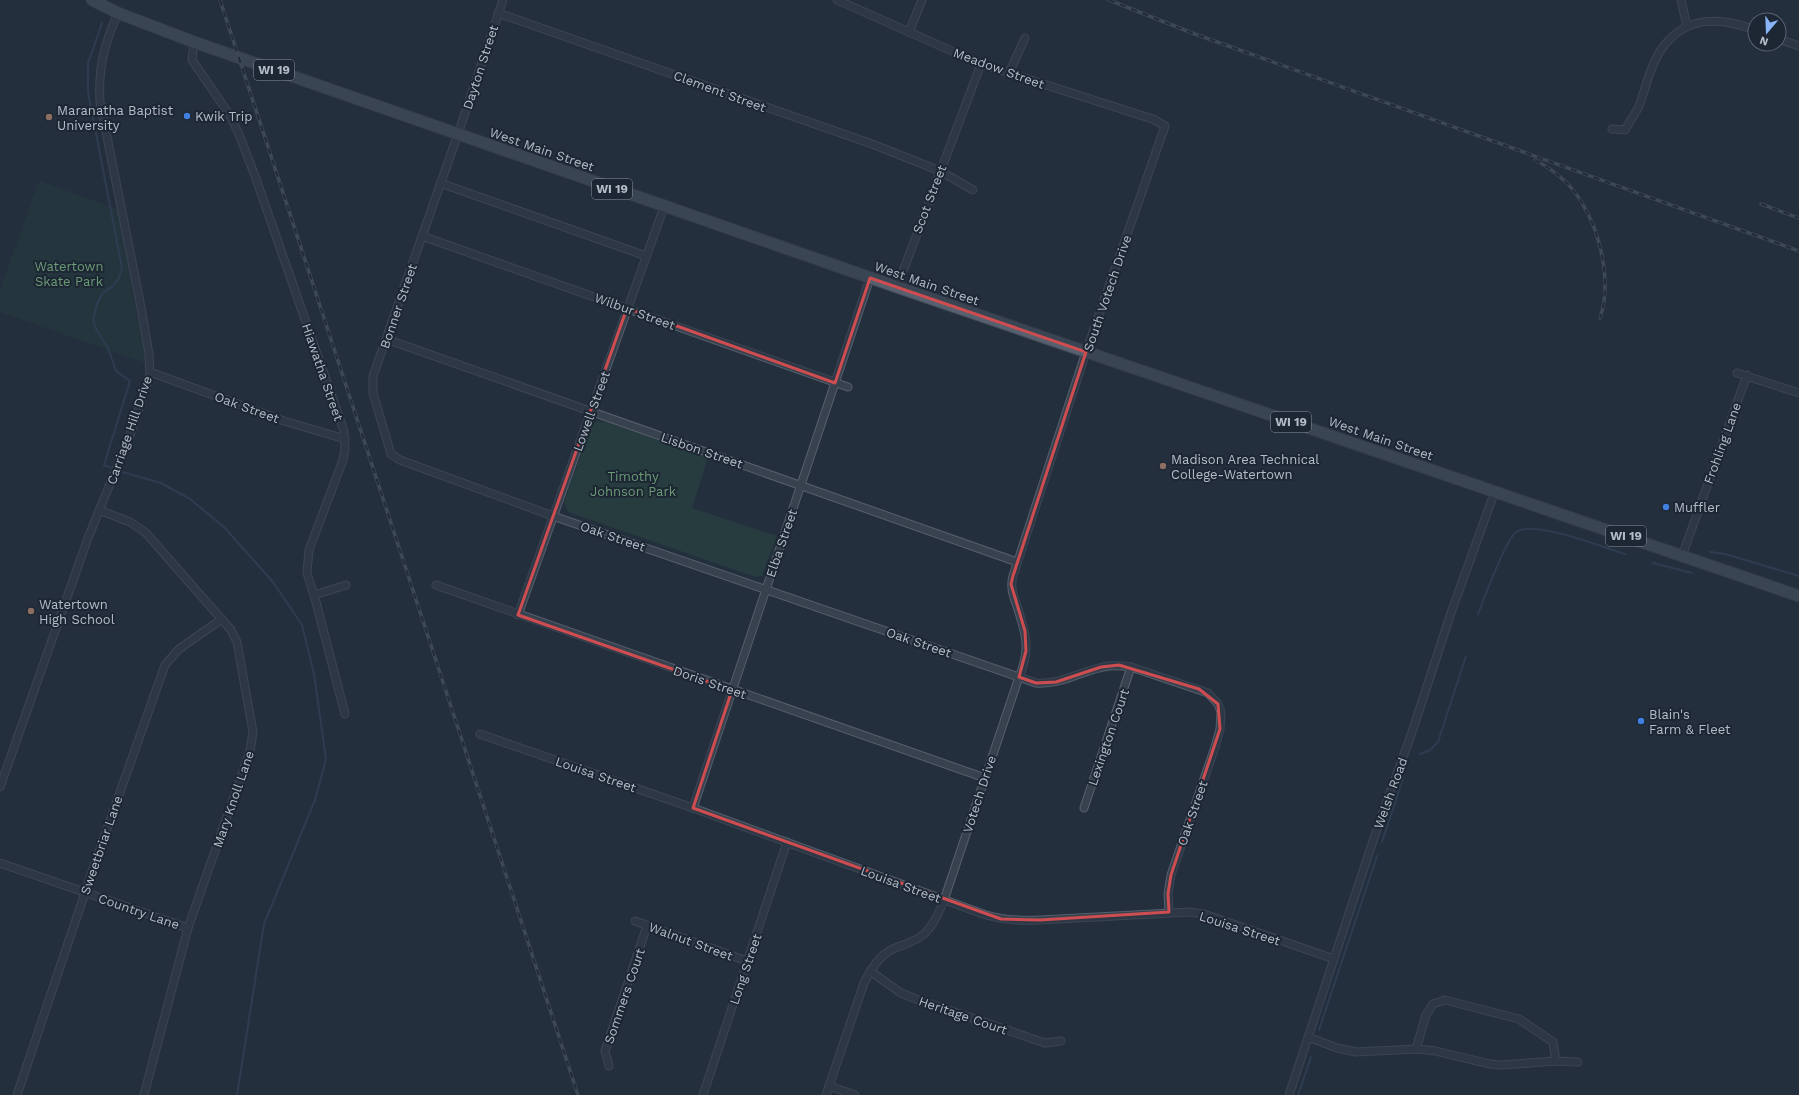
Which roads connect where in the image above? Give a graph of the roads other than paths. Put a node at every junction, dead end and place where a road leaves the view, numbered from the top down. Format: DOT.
graph roads {
  1 [pos="92,0"];
  2 [pos="502,0"];
  3 [pos="837,0"];
  4 [pos="922,0"];
  5 [pos="1681,0"];
  6 [pos="118,13"];
  7 [pos="498,13"];
  8 [pos="1687,26"];
  9 [pos="1747,28"];
  10 [pos="909,32"];
  11 [pos="1025,38"];
  12 [pos="194,42"];
  13 [pos="1787,42"];
  14 [pos="1799,46"];
  15 [pos="981,64"];
  16 [pos="1009,74"];
  17 [pos="1165,126"];
  18 [pos="1612,129"];
  19 [pos="458,134"];
  20 [pos="940,170"];
  21 [pos="440,183"];
  22 [pos="973,190"];
  23 [pos="664,207"];
  24 [pos="422,236"];
  25 [pos="646,256"];
  26 [pos="870,278"];
  27 [pos="897,287"];
  28 [pos="627,308"];
  29 [pos="386,339"];
  30 [pos="1086,352"];
  31 [pos="150,372"];
  32 [pos="1737,373"];
  33 [pos="1746,375"];
  34 [pos="835,383"];
  35 [pos="848,387"];
  36 [pos="1799,393"];
  37 [pos="591,412"];
  38 [pos="345,439"];
  39 [pos="1051,461"];
  40 [pos="415,465"];
  41 [pos="801,485"];
  42 [pos="1495,492"];
  43 [pos="99,510"];
  44 [pos="553,516"];
  45 [pos="1682,556"];
  46 [pos="1017,562"];
  47 [pos="1757,581"];
  48 [pos="346,585"];
  49 [pos="436,585"];
  50 [pos="766,588"];
  51 [pos="1799,590"];
  52 [pos="314,595"];
  53 [pos="1799,596"];
  54 [pos="518,615"];
  55 [pos="222,619"];
  56 [pos="1132,667"];
  57 [pos="1019,677"];
  58 [pos="732,690"];
  59 [pos="345,714"];
  60 [pos="480,734"];
  61 [pos="985,778"];
  62 [pos="0,786"];
  63 [pos="693,808"];
  64 [pos="1084,808"];
  65 [pos="787,842"];
  66 [pos="0,863"];
  67 [pos="84,892"];
  68 [pos="944,900"];
  69 [pos="1170,912"];
  70 [pos="635,921"];
  71 [pos="647,926"];
  72 [pos="188,928"];
  73 [pos="1334,959"];
  74 [pos="747,961"];
  75 [pos="870,971"];
  76 [pos="1308,1037"];
  77 [pos="1061,1041"];
  78 [pos="1416,1049"];
  79 [pos="1556,1061"];
  80 [pos="1578,1062"];
  81 [pos="609,1066"];
  82 [pos="829,1086"];
  83 [pos="17,1095"];
  84 [pos="144,1095"];
  85 [pos="703,1095"];
  86 [pos="826,1095"];
  87 [pos="855,1095"];
  88 [pos="1289,1095"];
  1 -- 6 [label="main road, West Main Street / WI 19"];
  2 -- 7 [label="street, Dayton Street"];
  3 -- 10 [label="street, Meadow Street"];
  4 -- 10 [label="street"];
  5 -- 8 [label="street"];
  6 -- 12 [label="main road, West Main Street / WI 19"];
  6 -- 31 [label="street, Carriage Hill Drive"];
  7 -- 19 [label="street, Dayton Street"];
  7 -- 20 [label="street, Clement Street"];
  8 -- 9 [label="street"];
  8 -- 18 [label="street"];
  10 -- 15 [label="street, Meadow Street"];
  11 -- 16 [label="street"];
  12 -- 19 [label="main road, West Main Street / WI 19"];
  12 -- 38 [label="street, Hiawatha Street"];
  13 -- 14 [label="street"];
  15 -- 16 [label="street, Meadow Street"];
  15 -- 20 [label="street, Scot Street"];
  16 -- 17 [label="street, Meadow Street"];
  17 -- 30 [label="street, South Votech Drive"];
  19 -- 21 [label="street, Bonner Street"];
  19 -- 23 [label="main road, West Main Street / WI 19"];
  20 -- 22 [label="street, Clement Street"];
  20 -- 27 [label="street, Scot Street"];
  21 -- 24 [label="street, Bonner Street"];
  21 -- 25 [label="street"];
  23 -- 25 [label="street, Lowell Street"];
  23 -- 26 [label="main road, West Main Street / WI 19"];
  24 -- 28 [label="street, Wilbur Street"];
  24 -- 29 [label="street, Bonner Street"];
  25 -- 28 [label="street, Lowell Street"];
  26 -- 27 [label="main road, West Main Street / WI 19"];
  26 -- 34 [label="street, Elba Street"];
  27 -- 30 [label="main road, West Main Street / WI 19"];
  28 -- 34 [label="street, Wilbur Street"];
  28 -- 37 [label="street, Lowell Street"];
  29 -- 37 [label="street, Lisbon Street"];
  29 -- 40 [label="street, Bonner Street"];
  30 -- 39 [label="street, South Votech Drive"];
  30 -- 42 [label="main road, West Main Street / WI 19"];
  31 -- 38 [label="street, Oak Street"];
  31 -- 43 [label="street, Carriage Hill Drive"];
  32 -- 33 [label="street"];
  33 -- 36 [label="street"];
  33 -- 45 [label="street, Frohling Lane"];
  34 -- 35 [label="street, Wilbur Street"];
  34 -- 41 [label="street, Elba Street"];
  37 -- 41 [label="street, Lisbon Street"];
  37 -- 44 [label="street, Lowell Street"];
  38 -- 52 [label="street, Hiawatha Street"];
  39 -- 46 [label="street, Votech Drive"];
  40 -- 44 [label="street, Oak Street"];
  41 -- 46 [label="street, Lisbon Street"];
  41 -- 50 [label="street, Elba Street"];
  42 -- 45 [label="main road, West Main Street / WI 19"];
  42 -- 73 [label="street, Welsh Road"];
  43 -- 55 [label="street, Mary Knoll Lane"];
  43 -- 62 [label="street, Carriage Hill Drive"];
  44 -- 50 [label="street, Oak Street"];
  44 -- 54 [label="street, Lowell Street"];
  45 -- 47 [label="main road, West Main Street / WI 19"];
  46 -- 57 [label="street, Votech Drive"];
  47 -- 51 [label="main road, West Main Street / WI 19"];
  47 -- 53 [label="main road, West Main Street / WI 19"];
  48 -- 52 [label="street"];
  49 -- 54 [label="street, Doris Street"];
  50 -- 57 [label="street, Oak Street"];
  50 -- 58 [label="street, Elba Street"];
  52 -- 59 [label="street, Hiawatha Street"];
  54 -- 58 [label="street, Doris Street"];
  55 -- 67 [label="street, Sweetbriar Lane"];
  55 -- 72 [label="street, Mary Knoll Lane"];
  56 -- 57 [label="street, Oak Street"];
  56 -- 64 [label="street, Lexington Court"];
  56 -- 69 [label="street, Oak Street"];
  57 -- 61 [label="street, Votech Drive"];
  58 -- 61 [label="street, Doris Street"];
  58 -- 63 [label="street, Elba Street"];
  60 -- 63 [label="street, Louisa Street"];
  61 -- 68 [label="street, Votech Drive"];
  63 -- 65 [label="street, Louisa Street"];
  65 -- 68 [label="street, Louisa Street"];
  65 -- 74 [label="street, Long Street"];
  66 -- 67 [label="street, Country Lane"];
  67 -- 72 [label="street, Country Lane"];
  67 -- 83 [label="street, Sweetbriar Lane"];
  68 -- 69 [label="street, Louisa Street"];
  68 -- 75 [label="street, Votech Drive"];
  69 -- 73 [label="street, Louisa Street"];
  70 -- 71 [label="street, Walnut Street"];
  71 -- 74 [label="street, Walnut Street"];
  71 -- 81 [label="street, Sommers Court"];
  72 -- 84 [label="street, Mary Knoll Lane"];
  73 -- 76 [label="street, Welsh Road"];
  74 -- 85 [label="street, Long Street"];
  75 -- 77 [label="street, Heritage Court"];
  75 -- 82 [label="street, Votech Drive"];
  76 -- 78 [label="street"];
  76 -- 88 [label="street, Welsh Road"];
  78 -- 79 [label="street"];
  78 -- 79 [label="street"];
  79 -- 80 [label="street"];
  82 -- 86 [label="street, Votech Drive"];
  82 -- 87 [label="street"];
}
